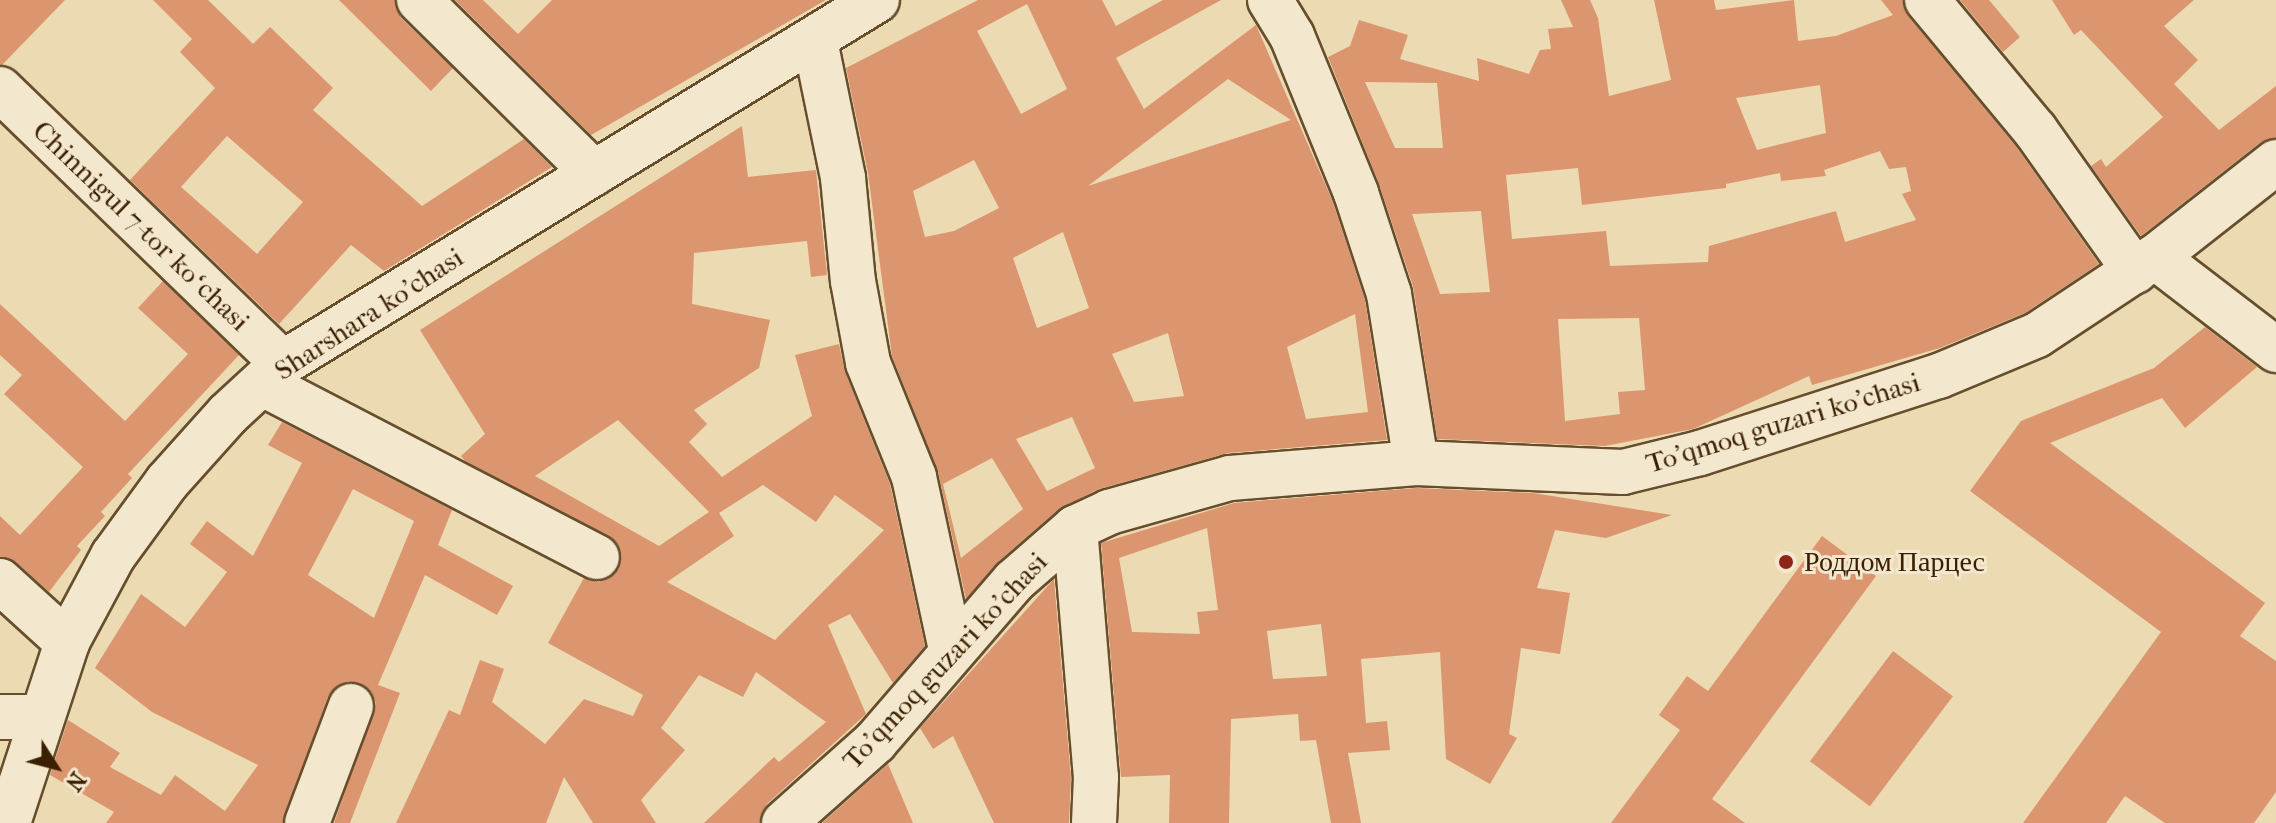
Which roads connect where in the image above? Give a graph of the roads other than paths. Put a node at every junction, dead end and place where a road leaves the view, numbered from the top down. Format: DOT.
graph roads {
  1 [pos="419,0"];
  2 [pos="1270,0"];
  3 [pos="1927,0"];
  4 [pos="864,3"];
  5 [pos="815,41"];
  6 [pos="0,89"];
  7 [pos="2276,162"];
  8 [pos="594,173"];
  9 [pos="2145,264"];
  10 [pos="2276,350"];
  11 [pos="273,374"];
  12 [pos="1416,463"];
  13 [pos="1075,528"];
  14 [pos="597,557"];
  15 [pos="0,581"];
  16 [pos="67,642"];
  17 [pos="951,649"];
  18 [pos="351,706"];
  19 [pos="21,717"];
  20 [pos="8,823"];
  21 [pos="307,823"];
  22 [pos="784,823"];
  23 [pos="1094,823"];
  1 -- 8 [label="street"];
  2 -- 12 [label="street"];
  3 -- 9 [label="street"];
  4 -- 5 [label="street, Sharshara ko'chasi"];
  5 -- 8 [label="street, Sharshara ko'chasi"];
  5 -- 17 [label="street"];
  6 -- 11 [label="street, Chinnigul 7-tor koʻchasi"];
  7 -- 9 [label="street, To'qmoq guzari ko'chasi"];
  8 -- 11 [label="street, Sharshara ko'chasi"];
  9 -- 10 [label="street"];
  9 -- 12 [label="street, To'qmoq guzari ko'chasi"];
  11 -- 14 [label="street, Chinnigul 7-tor koʻchasi"];
  11 -- 16 [label="street, Sharshara ko'chasi"];
  12 -- 13 [label="street, To'qmoq guzari ko'chasi"];
  13 -- 17 [label="street, To'qmoq guzari ko'chasi"];
  13 -- 23 [label="street"];
  15 -- 16 [label="street"];
  16 -- 19 [label="street, Sharshara ko'chasi"];
  17 -- 22 [label="street, To'qmoq guzari ko'chasi"];
  18 -- 21 [label="street"];
  19 -- 20 [label="street, Sharshara ko'chasi"];
}
